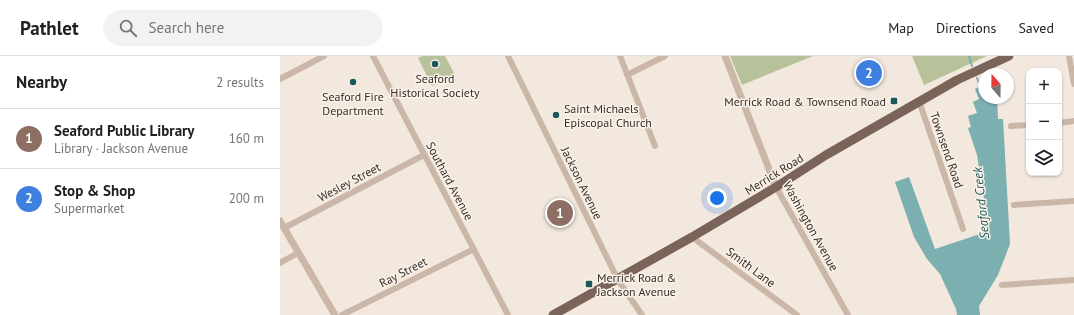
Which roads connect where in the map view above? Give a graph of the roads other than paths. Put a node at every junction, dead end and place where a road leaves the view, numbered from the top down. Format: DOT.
graph roads {
  1 [pos="324,56"];
  2 [pos="373,56"];
  3 [pos="508,56"];
  4 [pos="620,56"];
  5 [pos="665,56"];
  6 [pos="725,56"];
  7 [pos="1009,56"];
  8 [pos="1069,56"];
  9 [pos="627,74"];
  10 [pos="280,79"];
  11 [pos="1074,84"];
  12 [pos="919,102"];
  13 [pos="1074,122"];
  14 [pos="1062,123"];
  15 [pos="1026,125"];
  16 [pos="1011,126"];
  17 [pos="655,146"];
  18 [pos="424,155"];
  19 [pos="776,187"];
  20 [pos="1074,201"];
  21 [pos="1014,206"];
  22 [pos="280,221"];
  23 [pos="284,228"];
  24 [pos="963,229"];
  25 [pos="692,237"];
  26 [pos="474,249"];
  27 [pos="298,253"];
  28 [pos="280,263"];
  29 [pos="618,280"];
  30 [pos="1074,280"];
  31 [pos="1002,285"];
  32 [pos="334,315"];
  33 [pos="342,315"];
  34 [pos="508,315"];
  35 [pos="553,315"];
  36 [pos="642,315"];
  37 [pos="797,315"];
  38 [pos="848,315"];
  1 -- 10 [label="street"];
  2 -- 18 [label="street, Southard Avenue"];
  3 -- 29 [label="street, Jackson Avenue"];
  4 -- 9 [label="street"];
  5 -- 9 [label="street"];
  6 -- 19 [label="street, Washington Avenue"];
  7 -- 12 [label="main road, Merrick Road"];
  8 -- 11 [label="street"];
  9 -- 17 [label="street"];
  12 -- 19 [label="main road, Merrick Road"];
  12 -- 24 [label="street, Townsend Road"];
  13 -- 14 [label="street"];
  15 -- 16 [label="street"];
  18 -- 23 [label="street, Wesley Street"];
  18 -- 26 [label="street, Southard Avenue"];
  19 -- 25 [label="main road, Merrick Road"];
  19 -- 38 [label="street, Washington Avenue"];
  20 -- 21 [label="street"];
  22 -- 23 [label="street"];
  23 -- 27 [label="street"];
  25 -- 29 [label="main road, Merrick Road"];
  25 -- 37 [label="street, Smith Lane"];
  26 -- 33 [label="street, Ray Street"];
  26 -- 34 [label="street, Southard Avenue"];
  27 -- 28 [label="street"];
  27 -- 32 [label="street"];
  29 -- 35 [label="main road, Merrick Road"];
  29 -- 36 [label="street, Jackson Avenue"];
  30 -- 31 [label="street"];
}
